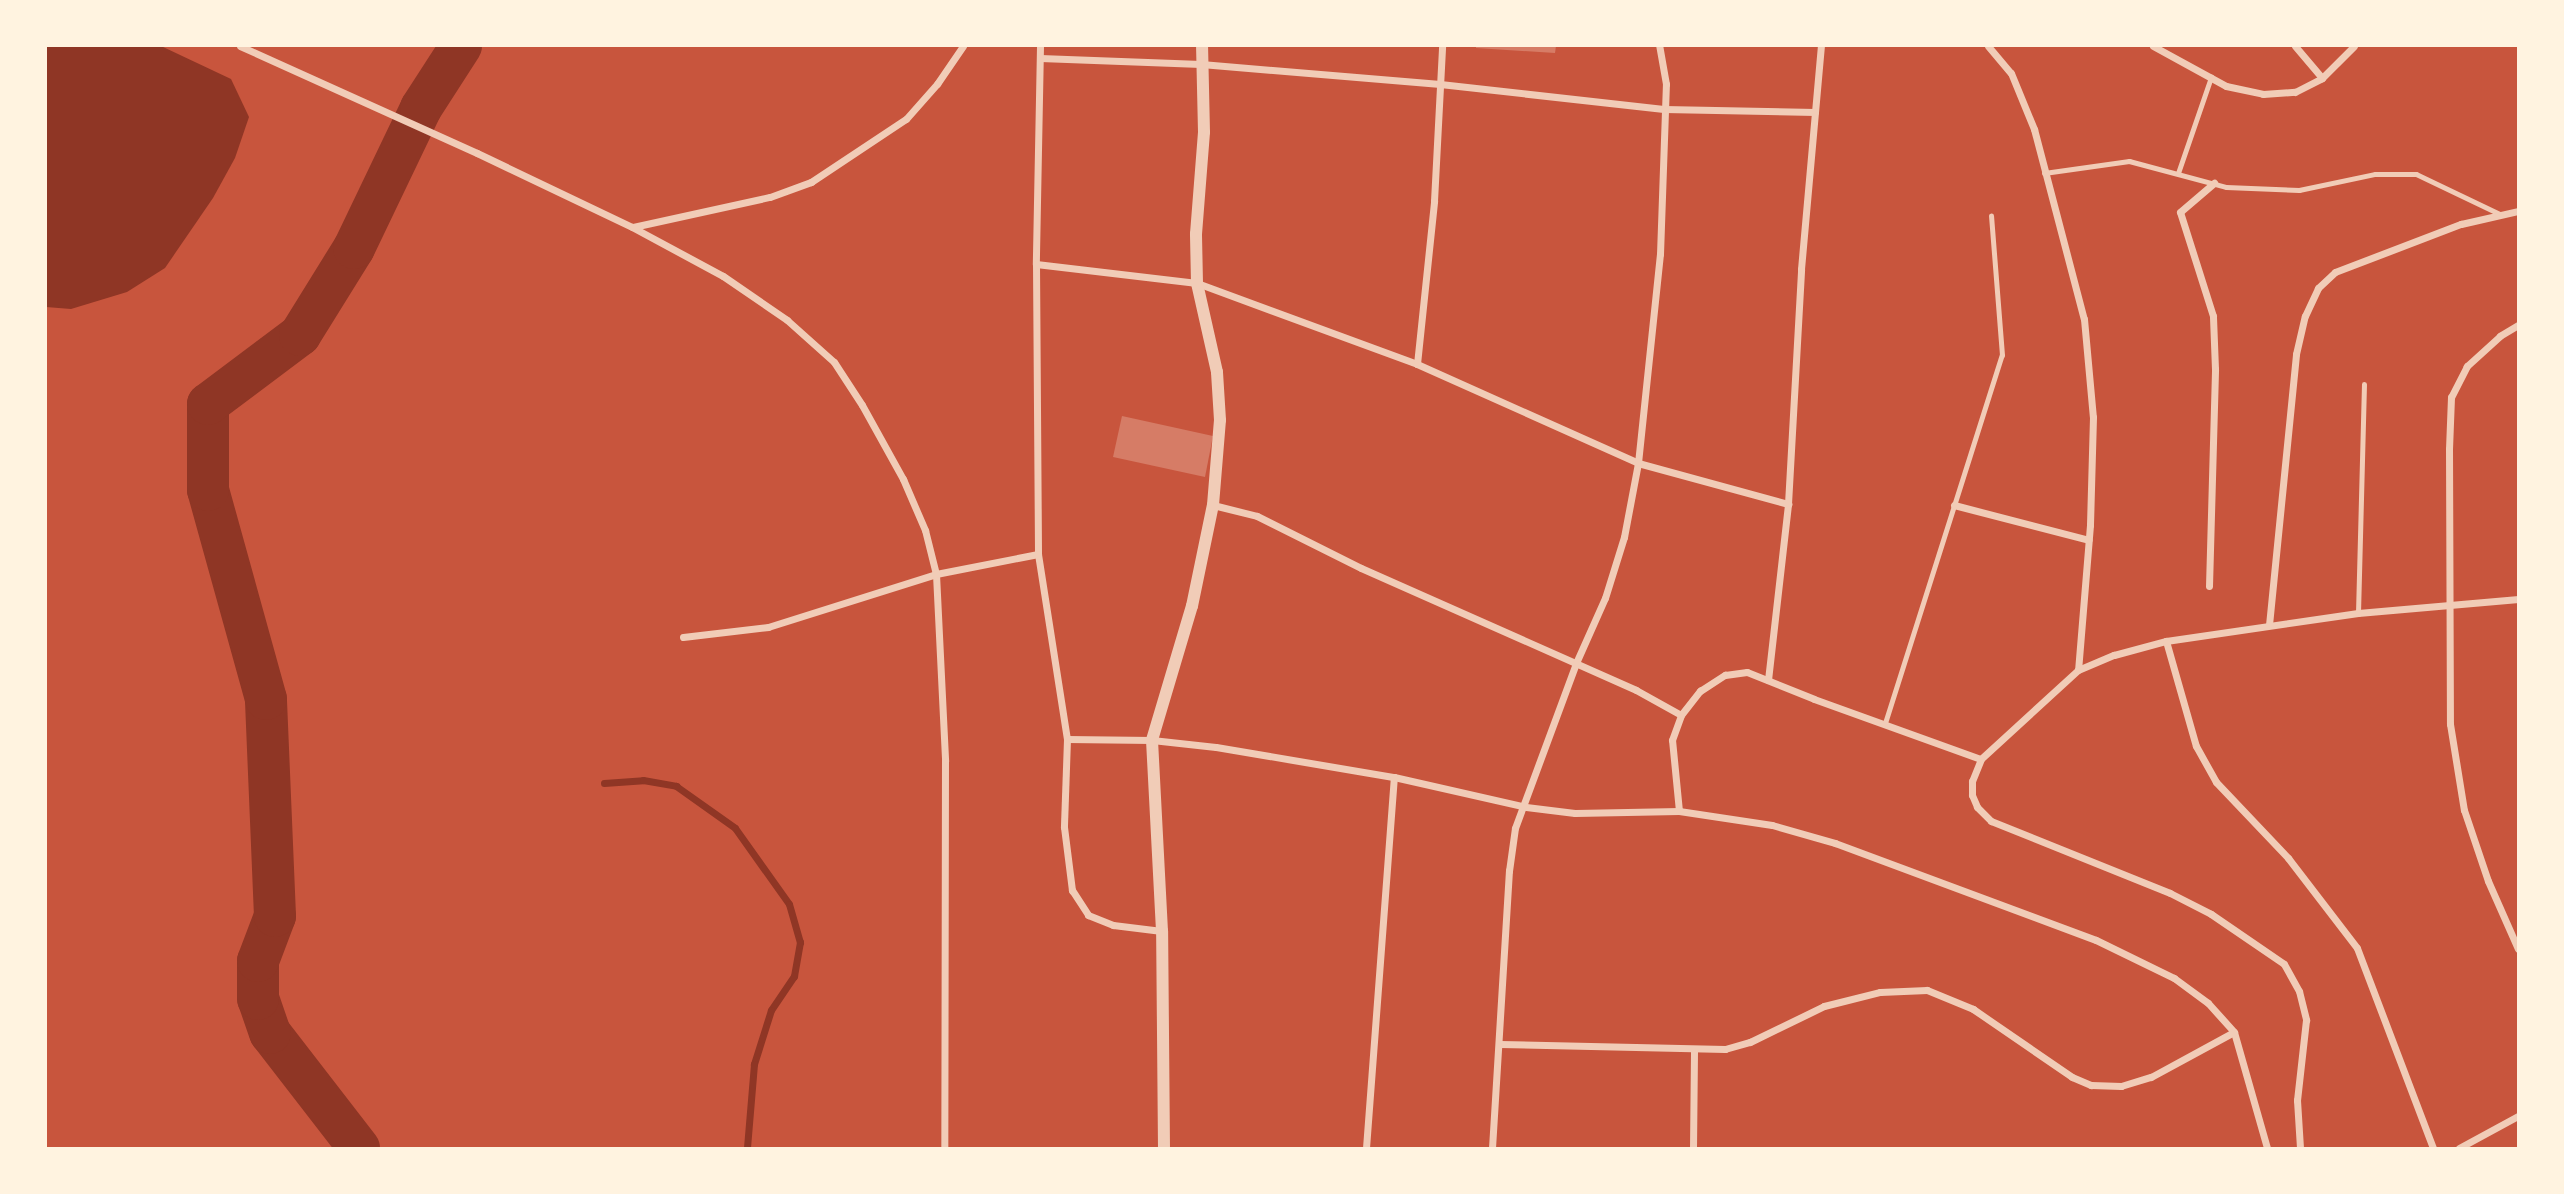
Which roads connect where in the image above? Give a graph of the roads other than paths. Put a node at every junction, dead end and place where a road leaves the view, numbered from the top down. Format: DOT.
graph roads {
  1 [pos="240,46"];
  2 [pos="963,46"];
  3 [pos="1040,46"];
  4 [pos="1202,46"];
  5 [pos="1442,46"];
  6 [pos="1659,46"];
  7 [pos="1821,46"];
  8 [pos="1988,46"];
  9 [pos="2153,46"];
  10 [pos="2295,46"];
  11 [pos="2354,46"];
  12 [pos="1040,58"];
  13 [pos="1201,64"];
  14 [pos="2211,77"];
  15 [pos="2322,78"];
  16 [pos="1440,84"];
  17 [pos="1664,109"];
  18 [pos="1815,112"];
  19 [pos="2044,173"];
  20 [pos="2178,173"];
  21 [pos="2214,183"];
  22 [pos="2518,211"];
  23 [pos="1990,215"];
  24 [pos="2502,215"];
  25 [pos="632,227"];
  26 [pos="1036,264"];
  27 [pos="1197,283"];
  28 [pos="2518,325"];
  29 [pos="1417,363"];
  30 [pos="2364,384"];
  31 [pos="1638,463"];
  32 [pos="1788,504"];
  33 [pos="1213,505"];
  34 [pos="1954,505"];
  35 [pos="2089,540"];
  36 [pos="1038,554"];
  37 [pos="936,574"];
  38 [pos="2209,586"];
  39 [pos="2518,600"];
  40 [pos="2449,607"];
  41 [pos="2358,613"];
  42 [pos="2269,625"];
  43 [pos="683,637"];
  44 [pos="2166,641"];
  45 [pos="1576,663"];
  46 [pos="2078,670"];
  47 [pos="1768,680"];
  48 [pos="1681,715"];
  49 [pos="1885,723"];
  50 [pos="1067,738"];
  51 [pos="1152,740"];
  52 [pos="1981,759"];
  53 [pos="1394,777"];
  54 [pos="1526,807"];
  55 [pos="1679,811"];
  56 [pos="1162,932"];
  57 [pos="2518,949"];
  58 [pos="2234,1032"];
  59 [pos="1500,1044"];
  60 [pos="1694,1051"];
  61 [pos="2518,1116"];
  62 [pos="944,1149"];
  63 [pos="1164,1149"];
  64 [pos="1366,1149"];
  65 [pos="1492,1149"];
  66 [pos="1693,1149"];
  67 [pos="2267,1149"];
  68 [pos="2300,1149"];
  69 [pos="2433,1149"];
  70 [pos="2459,1149"];
  1 -- 25 [label="street"];
  2 -- 25 [label="street"];
  3 -- 12 [label="street"];
  4 -- 13 [label="street"];
  5 -- 16 [label="street"];
  6 -- 17 [label="street"];
  7 -- 18 [label="street"];
  8 -- 19 [label="street"];
  9 -- 14 [label="street"];
  10 -- 15 [label="street"];
  11 -- 15 [label="street"];
  12 -- 13 [label="street"];
  12 -- 26 [label="street"];
  13 -- 16 [label="street"];
  13 -- 27 [label="street"];
  14 -- 15 [label="street"];
  14 -- 20 [label="lane"];
  16 -- 17 [label="street"];
  16 -- 29 [label="street"];
  17 -- 18 [label="street"];
  17 -- 31 [label="street"];
  18 -- 32 [label="street"];
  19 -- 20 [label="lane"];
  19 -- 35 [label="street"];
  20 -- 21 [label="lane"];
  21 -- 24 [label="lane"];
  21 -- 38 [label="street"];
  22 -- 24 [label="street"];
  23 -- 34 [label="lane"];
  24 -- 42 [label="street"];
  25 -- 37 [label="street"];
  26 -- 27 [label="street"];
  26 -- 36 [label="street"];
  27 -- 29 [label="street"];
  27 -- 33 [label="street"];
  28 -- 40 [label="street"];
  29 -- 31 [label="street"];
  30 -- 41 [label="lane"];
  31 -- 32 [label="street"];
  31 -- 45 [label="street"];
  32 -- 47 [label="street"];
  33 -- 45 [label="street"];
  33 -- 51 [label="street"];
  34 -- 35 [label="street"];
  34 -- 49 [label="lane"];
  35 -- 46 [label="street"];
  36 -- 37 [label="street"];
  36 -- 50 [label="street"];
  37 -- 43 [label="street"];
  37 -- 62 [label="street"];
  39 -- 40 [label="street"];
  40 -- 41 [label="street"];
  40 -- 57 [label="street"];
  41 -- 42 [label="street"];
  42 -- 44 [label="street"];
  44 -- 46 [label="street"];
  44 -- 69 [label="street"];
  45 -- 48 [label="street"];
  45 -- 54 [label="street"];
  46 -- 52 [label="street"];
  47 -- 48 [label="street"];
  47 -- 49 [label="street"];
  48 -- 55 [label="street"];
  49 -- 52 [label="street"];
  50 -- 51 [label="street"];
  50 -- 56 [label="street"];
  51 -- 53 [label="street"];
  51 -- 56 [label="street"];
  52 -- 68 [label="street"];
  53 -- 54 [label="street"];
  53 -- 64 [label="street"];
  54 -- 55 [label="street"];
  54 -- 59 [label="street"];
  55 -- 58 [label="street"];
  56 -- 63 [label="street"];
  58 -- 60 [label="street"];
  58 -- 67 [label="street"];
  59 -- 60 [label="street"];
  59 -- 65 [label="street"];
  60 -- 66 [label="street"];
  61 -- 70 [label="street"];
}
